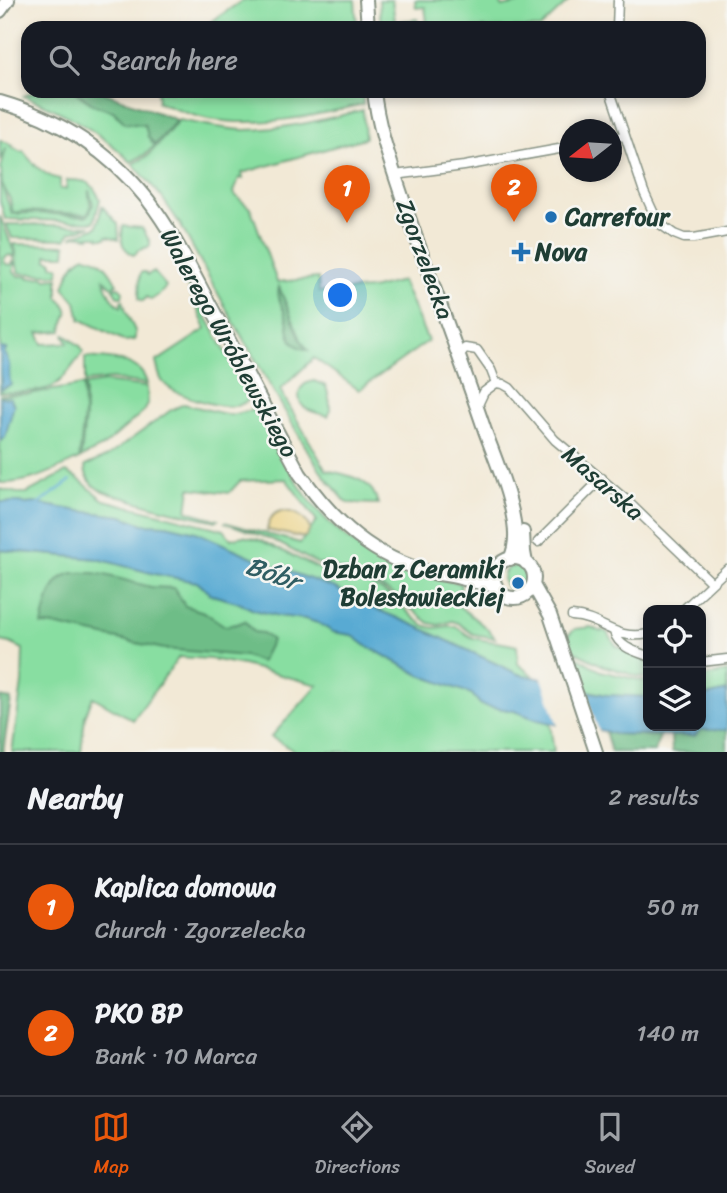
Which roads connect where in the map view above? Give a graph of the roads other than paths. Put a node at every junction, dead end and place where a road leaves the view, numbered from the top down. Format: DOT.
graph roads {
  1 [pos="366,0"];
  2 [pos="618,0"];
  3 [pos="368,21"];
  4 [pos="617,21"];
  5 [pos="375,98"];
  6 [pos="612,98"];
  7 [pos="0,102"];
  8 [pos="624,136"];
  9 [pos="559,149"];
  10 [pos="395,175"];
  11 [pos="727,232"];
  12 [pos="460,355"];
  13 [pos="496,383"];
  14 [pos="477,407"];
  15 [pos="602,478"];
  16 [pos="511,504"];
  17 [pos="538,542"];
  18 [pos="510,559"];
  19 [pos="526,562"];
  20 [pos="497,569"];
  21 [pos="727,569"];
  22 [pos="459,577"];
  23 [pos="712,583"];
  24 [pos="533,584"];
  25 [pos="497,587"];
  26 [pos="521,597"];
  27 [pos="688,605"];
  28 [pos="572,616"];
  29 [pos="552,625"];
  30 [pos="614,632"];
  31 [pos="643,634"];
  32 [pos="643,654"];
  33 [pos="727,659"];
  34 [pos="706,661"];
  35 [pos="596,752"];
  1 -- 3 [label="main road"];
  2 -- 4 [label="street"];
  5 -- 10 [label="main road, Zgorzelecka"];
  6 -- 8 [label="street"];
  7 -- 22 [label="main road, Walerego Wróblewskiego"];
  8 -- 11 [label="street"];
  9 -- 10 [label="street"];
  10 -- 12 [label="main road, Zgorzelecka"];
  12 -- 13 [label="street, Masarska"];
  12 -- 14 [label="main road, Zgorzelecka"];
  13 -- 14 [label="street"];
  13 -- 15 [label="street, Masarska"];
  14 -- 16 [label="main road, Zgorzelecka"];
  15 -- 17 [label="street"];
  15 -- 23 [label="street, Masarska"];
  16 -- 18 [label="main road, Zgorzelecka"];
  16 -- 19 [label="main road, Zgorzelecka"];
  18 -- 19 [label="main road"];
  18 -- 20 [label="main road"];
  19 -- 24 [label="main road"];
  20 -- 22 [label="main road, Walerego Wróblewskiego"];
  20 -- 25 [label="main road"];
  21 -- 23 [label="street"];
  22 -- 25 [label="main road, Walerego Wróblewskiego"];
  23 -- 27 [label="street"];
  24 -- 26 [label="main road"];
  24 -- 29 [label="main road"];
  25 -- 26 [label="main road"];
  26 -- 29 [label="main road"];
  28 -- 30 [label="street"];
  29 -- 35 [label="main road"];
  30 -- 31 [label="street"];
  30 -- 32 [label="street"];
  33 -- 34 [label="street"];
}
